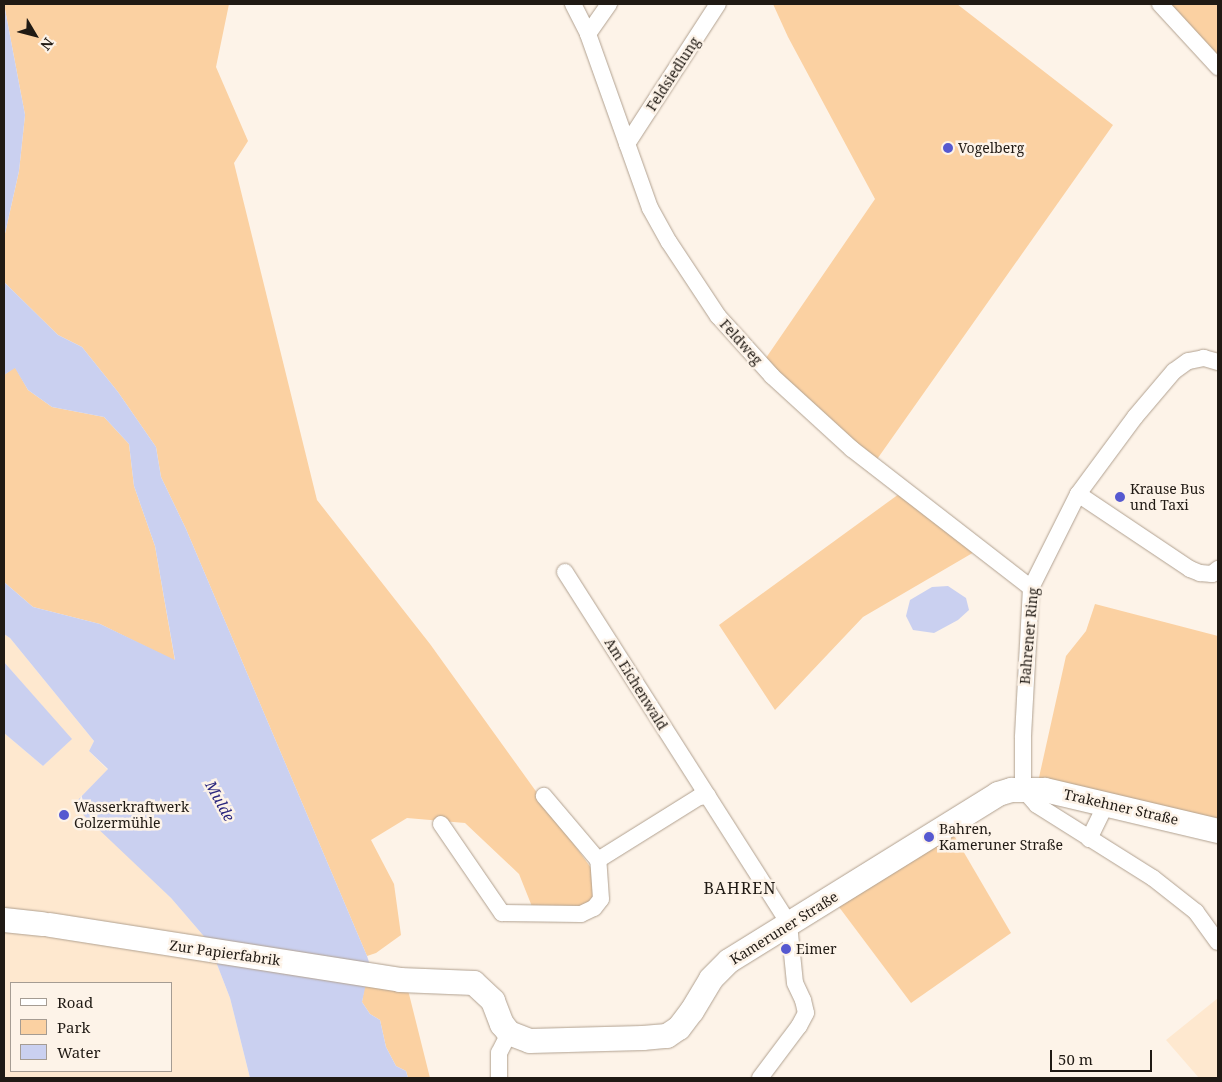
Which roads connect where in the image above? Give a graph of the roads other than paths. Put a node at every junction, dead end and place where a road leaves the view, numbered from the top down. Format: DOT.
graph roads {
  1 [pos="573,4"];
  2 [pos="608,4"];
  3 [pos="718,4"];
  4 [pos="1160,4"];
  5 [pos="588,34"];
  6 [pos="1218,67"];
  7 [pos="627,144"];
  8 [pos="1218,362"];
  9 [pos="1078,494"];
  10 [pos="1218,569"];
  11 [pos="565,572"];
  12 [pos="1031,588"];
  13 [pos="1022,789"];
  14 [pos="544,796"];
  15 [pos="708,796"];
  16 [pos="1106,804"];
  17 [pos="441,824"];
  18 [pos="1218,831"];
  19 [pos="1089,839"];
  20 [pos="598,860"];
  21 [pos="4,920"];
  22 [pos="790,924"];
  23 [pos="1218,942"];
  24 [pos="509,1033"];
  25 [pos="499,1078"];
  26 [pos="760,1078"];
  1 -- 5 [label="street, Feldweg"];
  2 -- 5 [label="street"];
  3 -- 7 [label="street, Feldsiedlung"];
  4 -- 6 [label="street"];
  5 -- 7 [label="street, Feldweg"];
  7 -- 12 [label="street, Feldweg"];
  8 -- 9 [label="street, Bahrener Ring"];
  9 -- 10 [label="street"];
  9 -- 12 [label="street, Bahrener Ring"];
  11 -- 15 [label="street, Am Eichenwald"];
  12 -- 13 [label="street, Bahrener Ring"];
  13 -- 16 [label="street, Trakehner Straße"];
  13 -- 19 [label="street"];
  13 -- 22 [label="street, Kameruner Straße"];
  14 -- 20 [label="street"];
  15 -- 20 [label="street"];
  15 -- 22 [label="street, Am Eichenwald"];
  16 -- 18 [label="street, Trakehner Straße"];
  16 -- 19 [label="street"];
  17 -- 20 [label="street"];
  19 -- 23 [label="street"];
  21 -- 24 [label="street, Zur Papierfabrik"];
  22 -- 24 [label="street, Kameruner Straße"];
  22 -- 26 [label="street"];
  24 -- 25 [label="street"];
}
